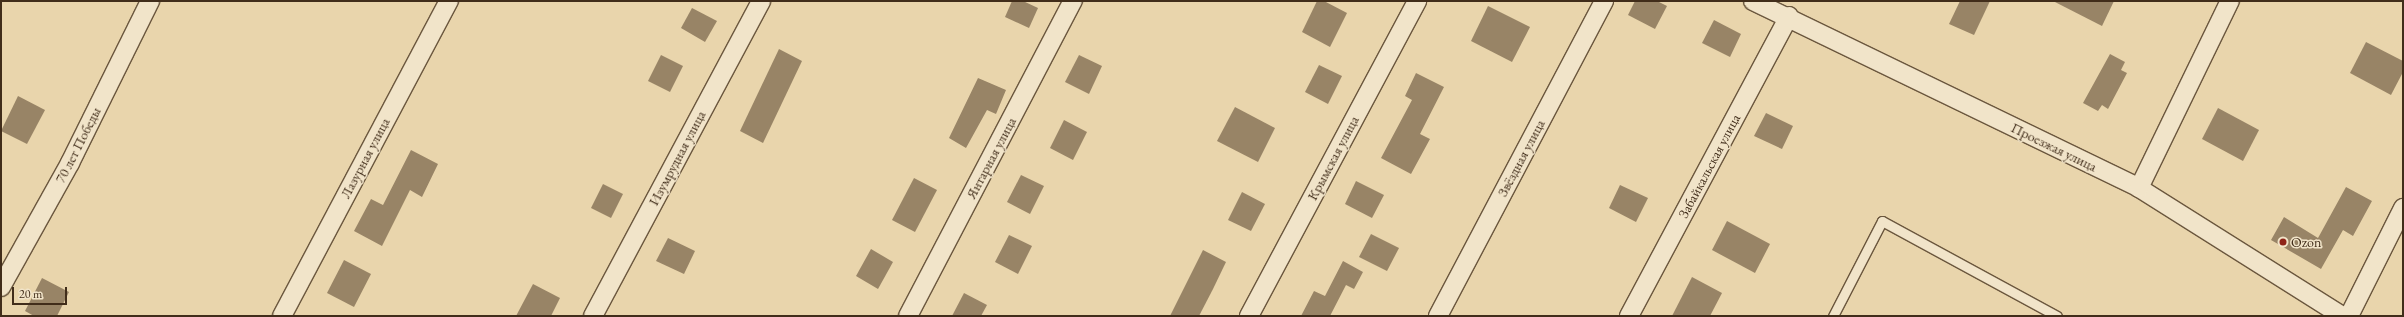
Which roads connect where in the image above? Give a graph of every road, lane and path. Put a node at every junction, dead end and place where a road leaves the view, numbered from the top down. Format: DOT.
graph roads {
  1 [pos="150,1"];
  2 [pos="449,1"];
  3 [pos="761,1"];
  4 [pos="1073,1"];
  5 [pos="1417,1"];
  6 [pos="1604,1"];
  7 [pos="1753,1"];
  8 [pos="2230,1"];
  9 [pos="1789,16"];
  10 [pos="2139,188"];
  11 [pos="2403,208"];
  12 [pos="1,287"];
  13 [pos="282,316"];
  14 [pos="592,316"];
  15 [pos="908,316"];
  16 [pos="1249,316"];
  17 [pos="1438,316"];
  18 [pos="1629,316"];
  19 [pos="1833,316"];
  20 [pos="2057,316"];
  21 [pos="2342,316"];
  22 [pos="2349,316"];
  1 -- 12 [label="street, 70 лет Победы"];
  2 -- 13 [label="street, Лазурная улица"];
  3 -- 14 [label="street, Изумрудная улица"];
  4 -- 15 [label="street, Янтарная улица"];
  5 -- 16 [label="street, Крымская улица"];
  6 -- 17 [label="street, Звёздная улица"];
  7 -- 9 [label="street, Проезжая улица"];
  8 -- 10 [label="street"];
  9 -- 10 [label="street, Проезжая улица"];
  9 -- 18 [label="street, Забайкальская улица"];
  10 -- 21 [label="street, Проезжая улица"];
  11 -- 22 [label="street"];
  19 -- 20 [label="lane"];
}
